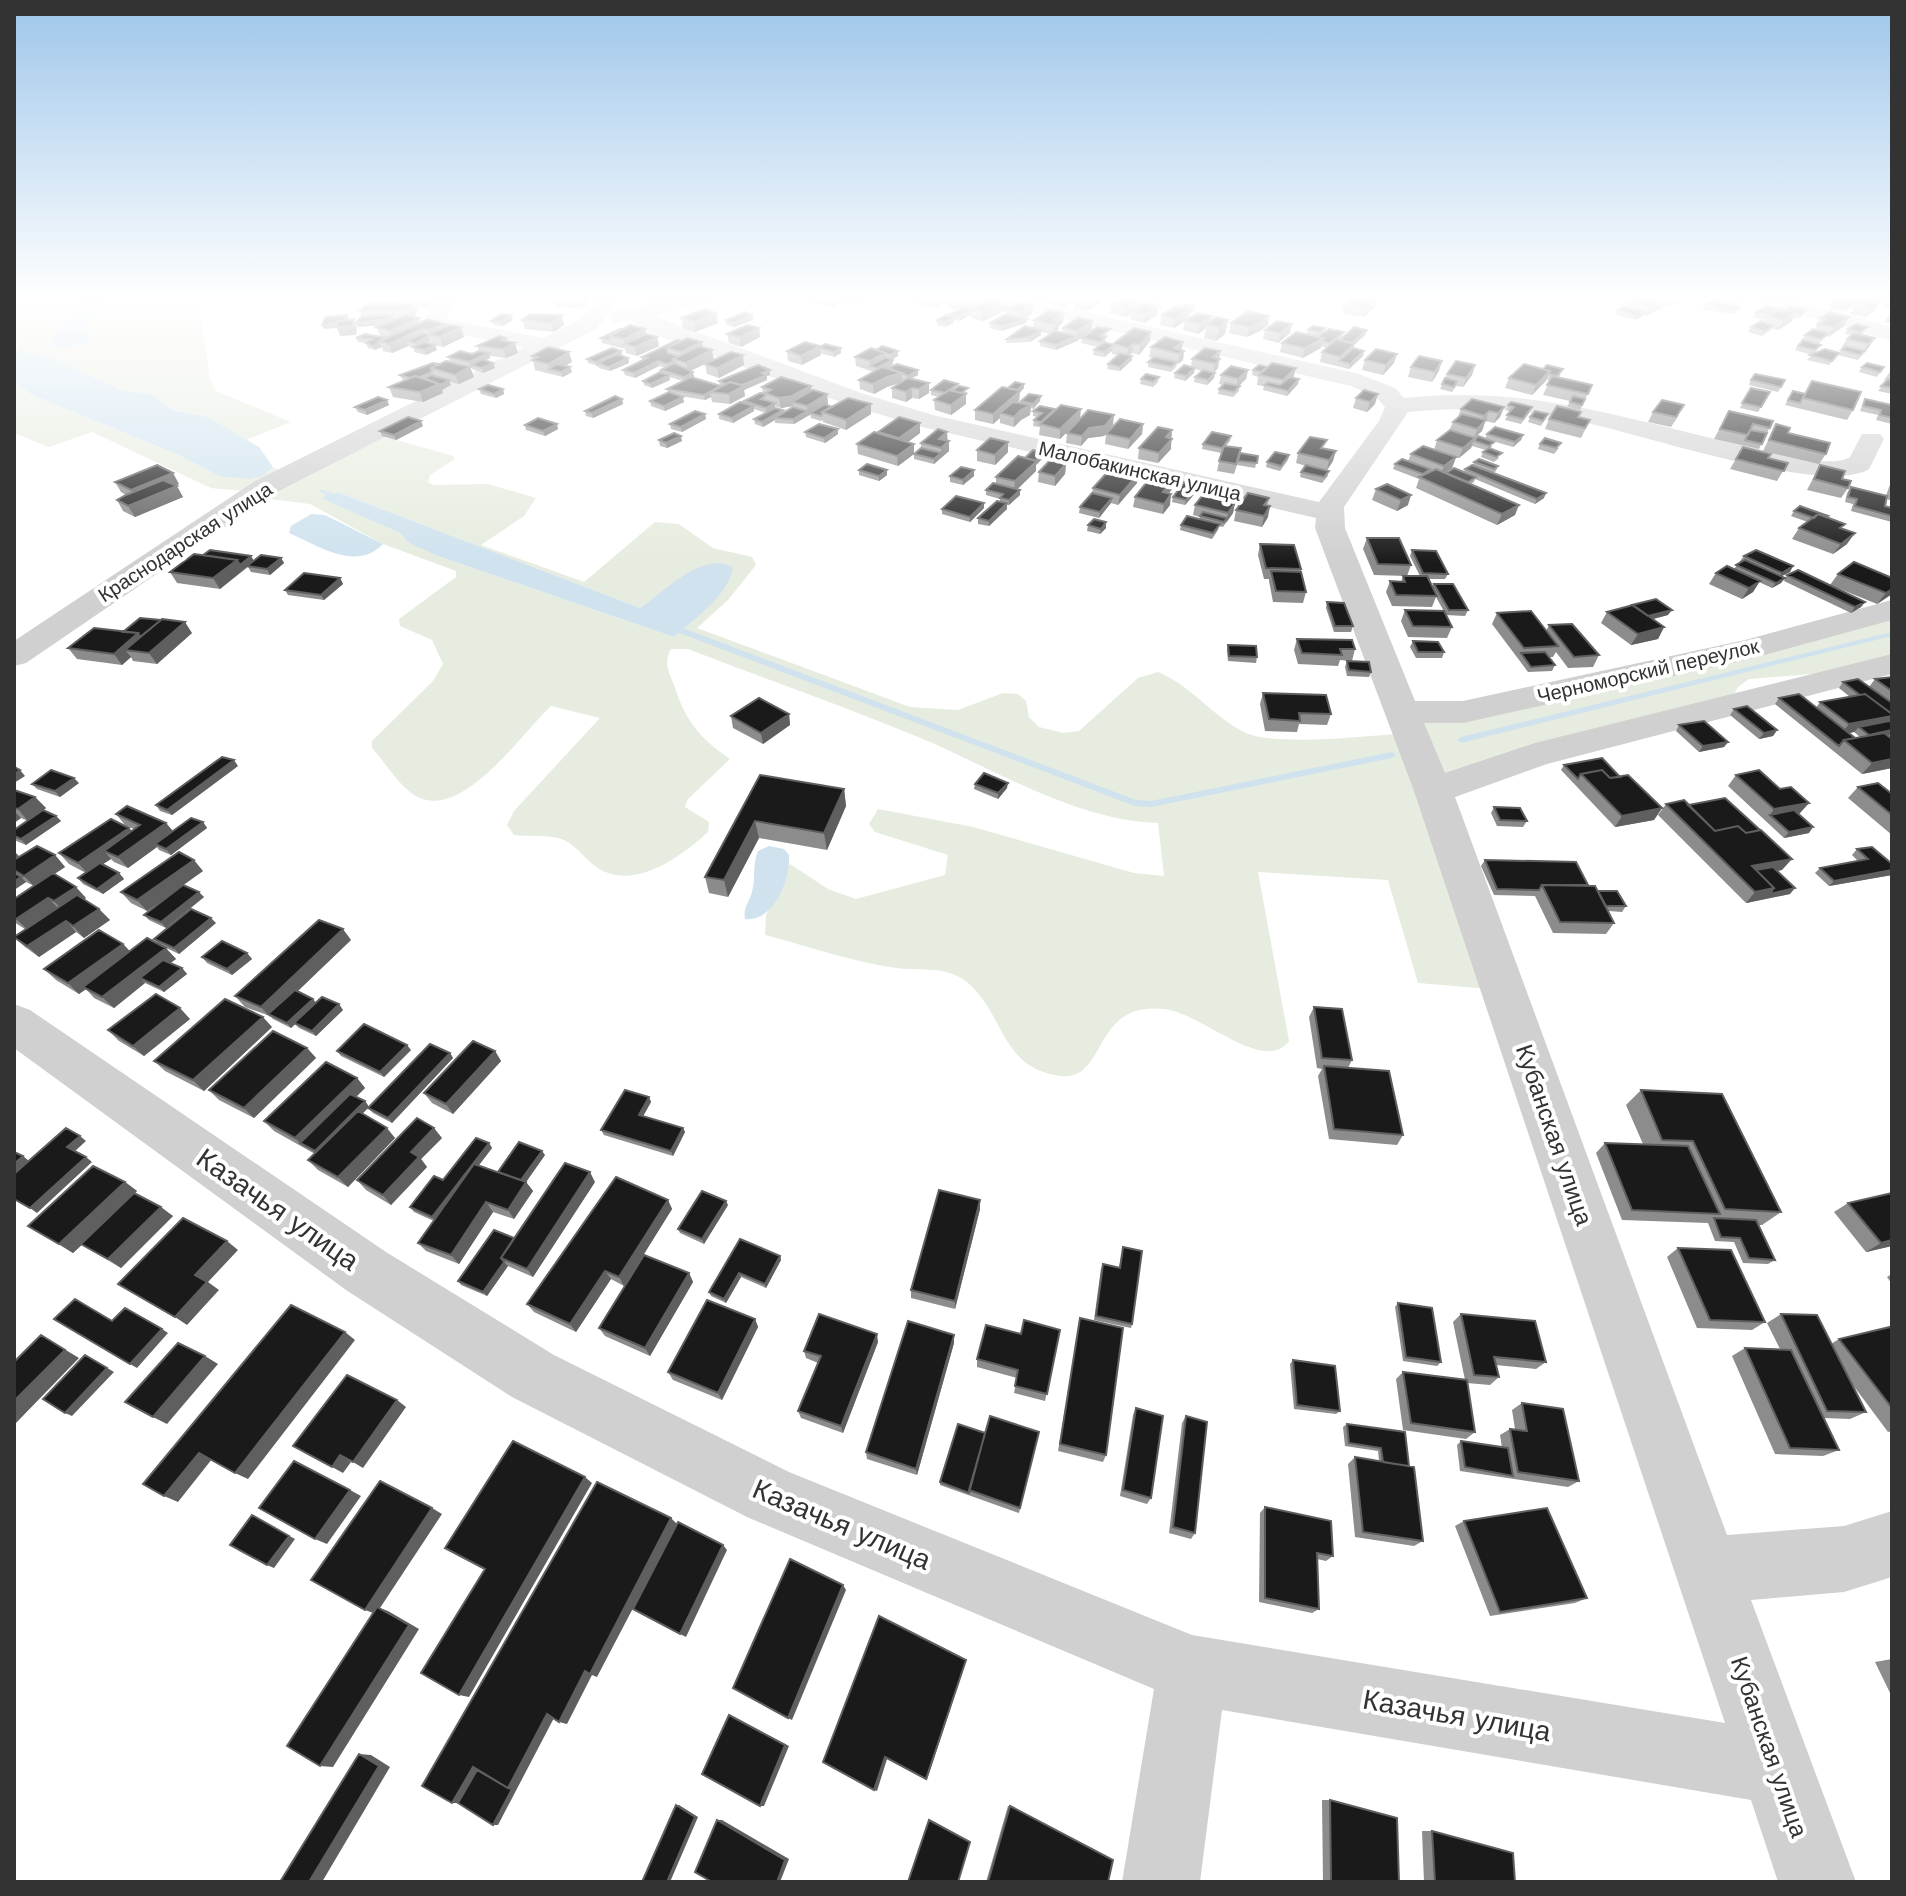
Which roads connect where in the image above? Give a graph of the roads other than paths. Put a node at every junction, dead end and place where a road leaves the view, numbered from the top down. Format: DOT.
graph roads {
  1 [pos="465,386"];
  2 [pos="820,386"];
  3 [pos="1370,386"];
  4 [pos="1398,406"];
  5 [pos="1871,439"];
  6 [pos="1329,513"];
  7 [pos="1892,610"];
  8 [pos="14,656"];
  9 [pos="1892,664"];
  10 [pos="1400,712"];
  11 [pos="1433,791"];
  12 [pos="14,1023"];
  13 [pos="1892,1544"];
  14 [pos="1708,1570"];
  15 [pos="1192,1670"];
  16 [pos="1776,1768"];
  17 [pos="1161,1882"];
  18 [pos="1817,1882"];
  1 -- 8 [label="street, Краснодарская улица"];
  2 -- 6 [label="street, Малобакинская улица"];
  3 -- 4 [label="street"];
  4 -- 5 [label="street"];
  4 -- 6 [label="street"];
  6 -- 10 [label="street, Кубанская улица"];
  7 -- 10 [label="street, Черноморский переулок"];
  9 -- 11 [label="street"];
  10 -- 11 [label="street, Кубанская улица"];
  11 -- 14 [label="street, Кубанская улица"];
  12 -- 15 [label="street, Казачья улица"];
  13 -- 14 [label="street"];
  14 -- 16 [label="street, Кубанская улица"];
  15 -- 16 [label="street, Казачья улица"];
  15 -- 17 [label="street"];
  16 -- 18 [label="street, Кубанская улица"];
}
